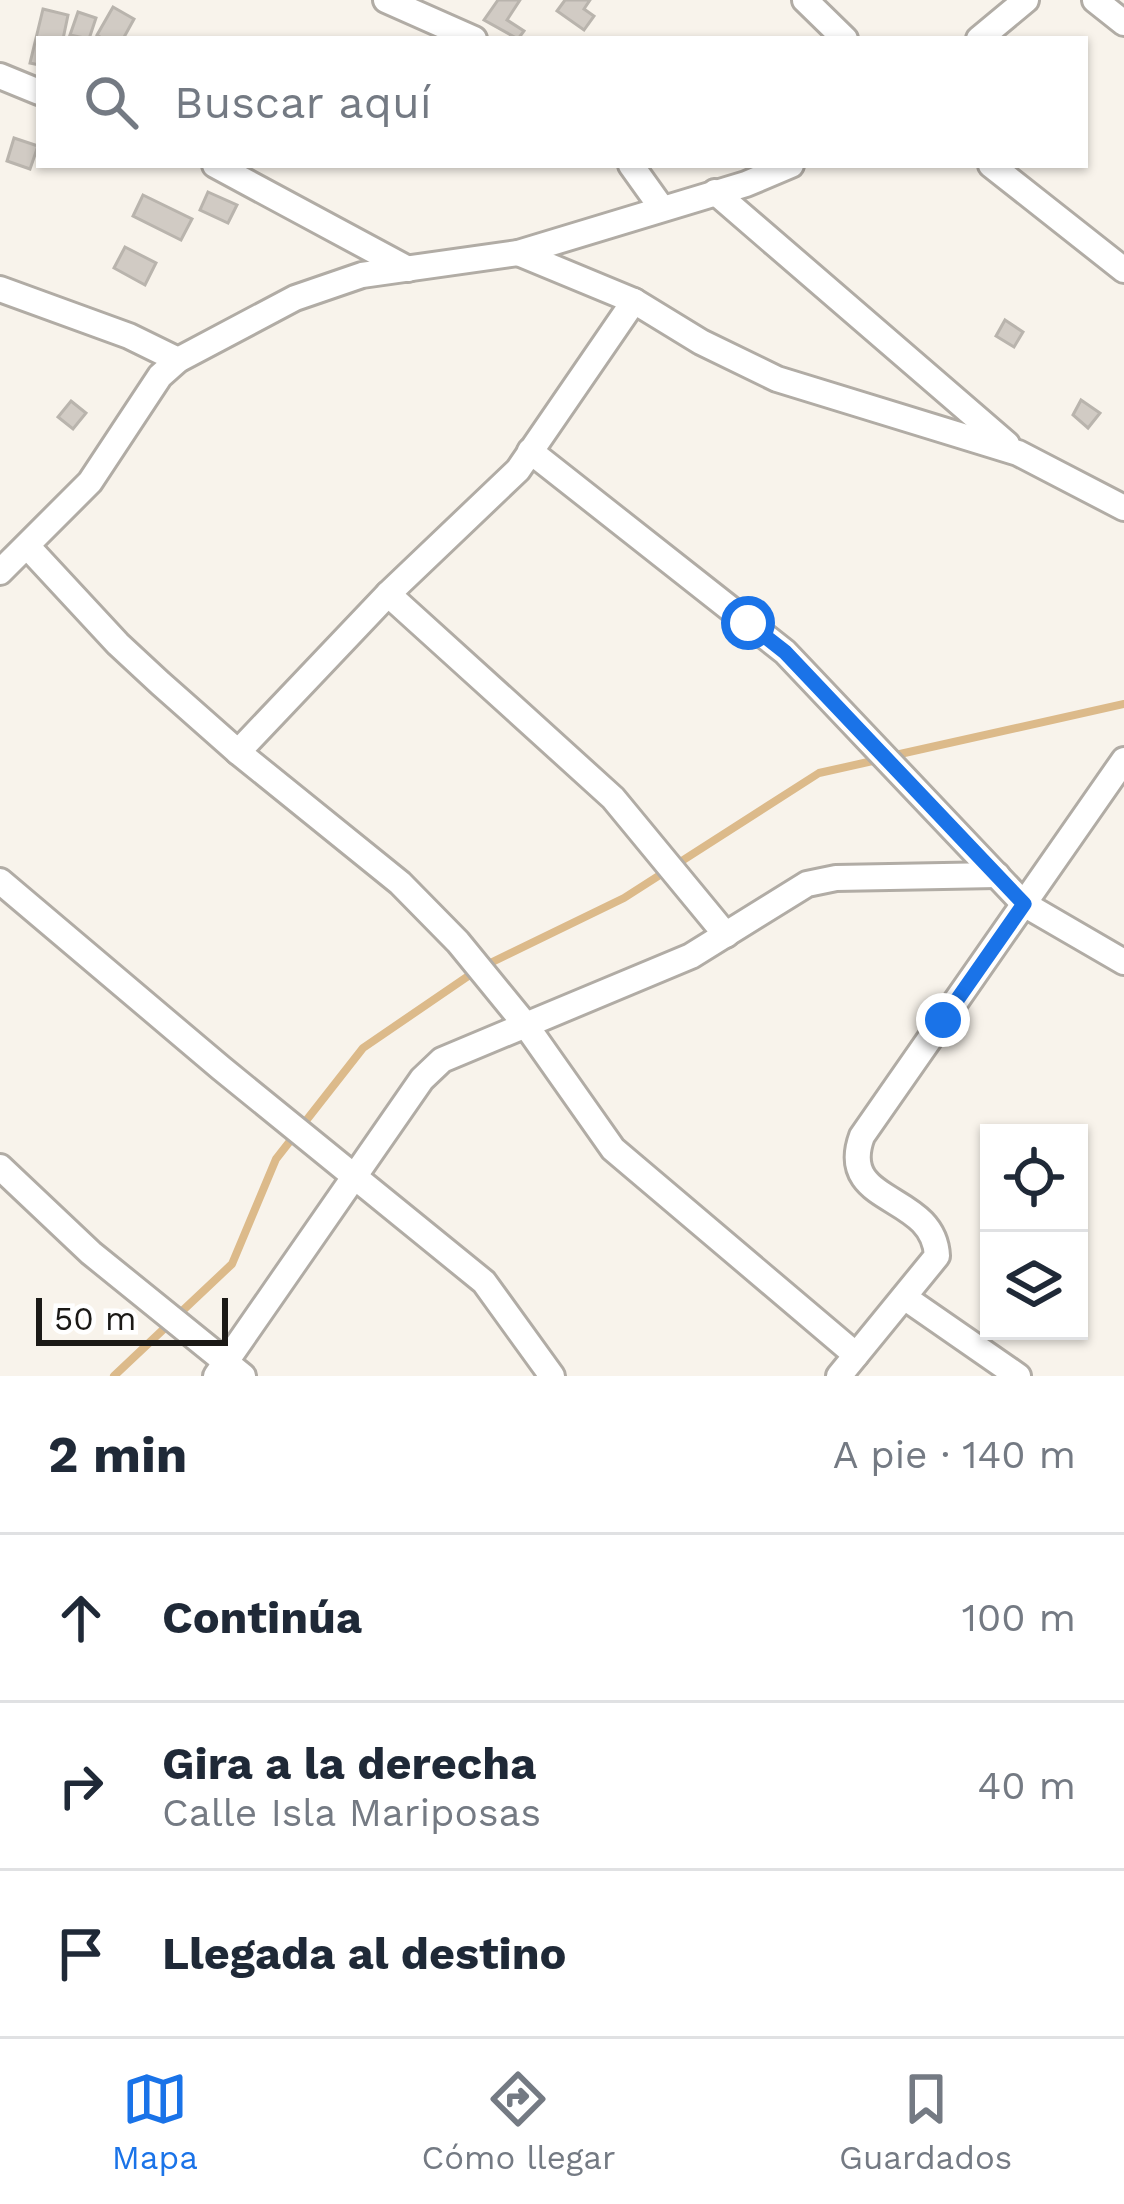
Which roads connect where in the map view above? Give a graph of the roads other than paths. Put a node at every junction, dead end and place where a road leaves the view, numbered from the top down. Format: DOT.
graph roads {
  1 [pos="386,0"];
  2 [pos="805,0"];
  3 [pos="1026,0"];
  4 [pos="1095,0"];
  5 [pos="1124,23"];
  6 [pos="467,36"];
  7 [pos="842,36"];
  8 [pos="983,36"];
  9 [pos="0,76"];
  10 [pos="36,91"];
  11 [pos="221,168"];
  12 [pos="633,168"];
  13 [pos="782,168"];
  14 [pos="995,168"];
  15 [pos="716,192"];
  16 [pos="661,207"];
  17 [pos="518,254"];
  18 [pos="407,268"];
  19 [pos="1124,270"];
  20 [pos="0,289"];
  21 [pos="634,301"];
  22 [pos="178,360"];
  23 [pos="530,452"];
  24 [pos="1018,453"];
  25 [pos="1124,508"];
  26 [pos="28,548"];
  27 [pos="0,572"];
  28 [pos="388,594"];
  29 [pos="238,752"];
  30 [pos="1124,760"];
  31 [pos="997,875"];
  32 [pos="0,881"];
  33 [pos="1024,904"];
  34 [pos="726,935"];
  35 [pos="1124,962"];
  36 [pos="524,1024"];
  37 [pos="0,1167"];
  38 [pos="353,1175"];
  39 [pos="904,1297"];
  40 [pos="856,1355"];
  41 [pos="227,1371"];
  42 [pos="552,1376"];
  43 [pos="839,1376"];
  44 [pos="1018,1376"];
  1 -- 6 [label="street"];
  2 -- 7 [label="street"];
  3 -- 8 [label="street"];
  4 -- 5 [label="street"];
  9 -- 10 [label="street"];
  11 -- 18 [label="street"];
  12 -- 16 [label="street"];
  13 -- 15 [label="street"];
  14 -- 19 [label="street"];
  15 -- 16 [label="street"];
  15 -- 24 [label="street"];
  16 -- 17 [label="street"];
  17 -- 18 [label="street"];
  17 -- 21 [label="street"];
  18 -- 22 [label="street"];
  20 -- 22 [label="street"];
  21 -- 23 [label="street"];
  21 -- 24 [label="street"];
  22 -- 26 [label="street"];
  23 -- 28 [label="street"];
  23 -- 31 [label="street"];
  24 -- 25 [label="street"];
  26 -- 27 [label="street"];
  26 -- 29 [label="street"];
  28 -- 29 [label="street"];
  28 -- 34 [label="street"];
  29 -- 36 [label="street"];
  30 -- 33 [label="street"];
  31 -- 33 [label="street"];
  31 -- 34 [label="street"];
  32 -- 38 [label="street"];
  33 -- 35 [label="street"];
  33 -- 39 [label="street"];
  34 -- 36 [label="street"];
  36 -- 38 [label="street"];
  36 -- 40 [label="street"];
  37 -- 41 [label="street"];
  38 -- 41 [label="street"];
  38 -- 42 [label="street"];
  39 -- 40 [label="street"];
  39 -- 44 [label="street"];
  40 -- 43 [label="street"];
}
